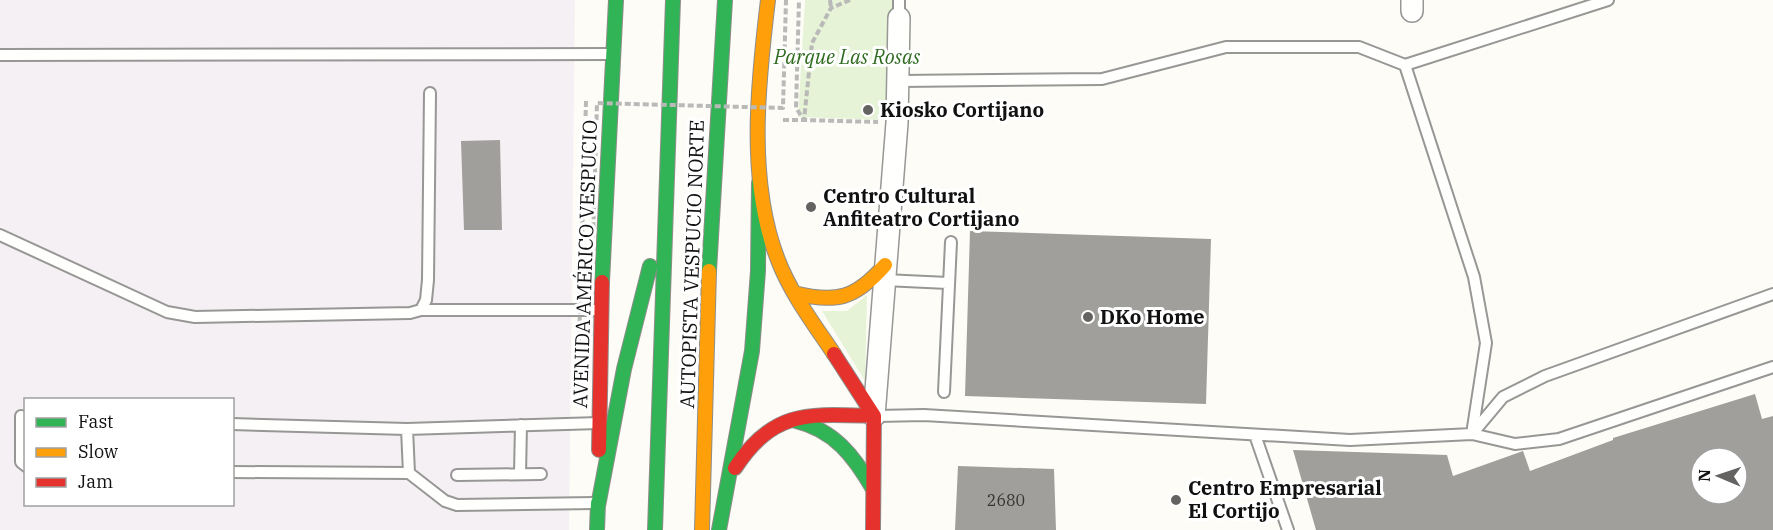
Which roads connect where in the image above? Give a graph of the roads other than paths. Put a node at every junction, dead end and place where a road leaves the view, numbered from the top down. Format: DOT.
graph roads {
  1 [pos="616,0"];
  2 [pos="673,0"];
  3 [pos="725,0"];
  4 [pos="768,0"];
  5 [pos="1608,0"];
  6 [pos="899,9"];
  7 [pos="613,54"];
  8 [pos="0,55"];
  9 [pos="1405,65"];
  10 [pos="900,81"];
  11 [pos="430,93"];
  12 [pos="759,183"];
  13 [pos="666,200"];
  14 [pos="0,235"];
  15 [pos="951,242"];
  16 [pos="884,273"];
  17 [pos="948,283"];
  18 [pos="794,293"];
  19 [pos="1773,294"];
  20 [pos="421,310"];
  21 [pos="601,310"];
  22 [pos="1773,368"];
  23 [pos="944,392"];
  24 [pos="21,416"];
  25 [pos="874,416"];
  26 [pos="791,420"];
  27 [pos="599,423"];
  28 [pos="234,424"];
  29 [pos="521,425"];
  30 [pos="407,429"];
  31 [pos="1472,434"];
  32 [pos="1254,435"];
  33 [pos="24,464"];
  34 [pos="234,472"];
  35 [pos="409,473"];
  36 [pos="520,474"];
  37 [pos="541,474"];
  38 [pos="457,475"];
  39 [pos="729,478"];
  40 [pos="873,489"];
  41 [pos="598,504"];
  42 [pos="597,530"];
  43 [pos="655,530"];
  44 [pos="702,530"];
  45 [pos="719,530"];
  46 [pos="873,530"];
  47 [pos="1288,530"];
  1 -- 7 [label="main road, AVENIDA AMÉRICO VESPUCIO"];
  2 -- 13 [label="main road, AUTOPISTA VESPUCIO NORTE"];
  3 -- 44 [label="main road, AUTOPISTA VESPUCIO NORTE"];
  4 -- 12 [label="main road"];
  5 -- 9 [label="lane"];
  6 -- 10 [label="street"];
  7 -- 8 [label="lane"];
  7 -- 21 [label="main road, AVENIDA AMÉRICO VESPUCIO"];
  9 -- 10 [label="lane"];
  9 -- 31 [label="lane"];
  10 -- 16 [label="street"];
  11 -- 20 [label="lane"];
  12 -- 18 [label="main road"];
  12 -- 39 [label="main road"];
  13 -- 41 [label="main road"];
  13 -- 43 [label="main road, AUTOPISTA VESPUCIO NORTE"];
  14 -- 20 [label="lane"];
  15 -- 17 [label="lane"];
  16 -- 17 [label="lane"];
  16 -- 18 [label="main road"];
  16 -- 25 [label="street"];
  17 -- 23 [label="lane"];
  18 -- 25 [label="main road"];
  19 -- 31 [label="lane"];
  20 -- 21 [label="lane"];
  21 -- 27 [label="main road, AVENIDA AMÉRICO VESPUCIO"];
  22 -- 31 [label="lane"];
  24 -- 33 [label="lane"];
  25 -- 26 [label="main road"];
  25 -- 32 [label="lane"];
  25 -- 40 [label="main road"];
  26 -- 39 [label="main road"];
  26 -- 40 [label="main road"];
  27 -- 29 [label="lane"];
  27 -- 41 [label="main road, AVENIDA AMÉRICO VESPUCIO"];
  28 -- 30 [label="lane"];
  29 -- 30 [label="lane"];
  29 -- 36 [label="lane"];
  30 -- 35 [label="lane"];
  31 -- 32 [label="lane"];
  32 -- 47 [label="lane"];
  34 -- 35 [label="lane"];
  35 -- 41 [label="lane"];
  36 -- 37 [label="lane"];
  36 -- 38 [label="lane"];
  39 -- 45 [label="main road"];
  40 -- 46 [label="main road"];
  41 -- 42 [label="main road, AVENIDA AMÉRICO VESPUCIO"];
}
